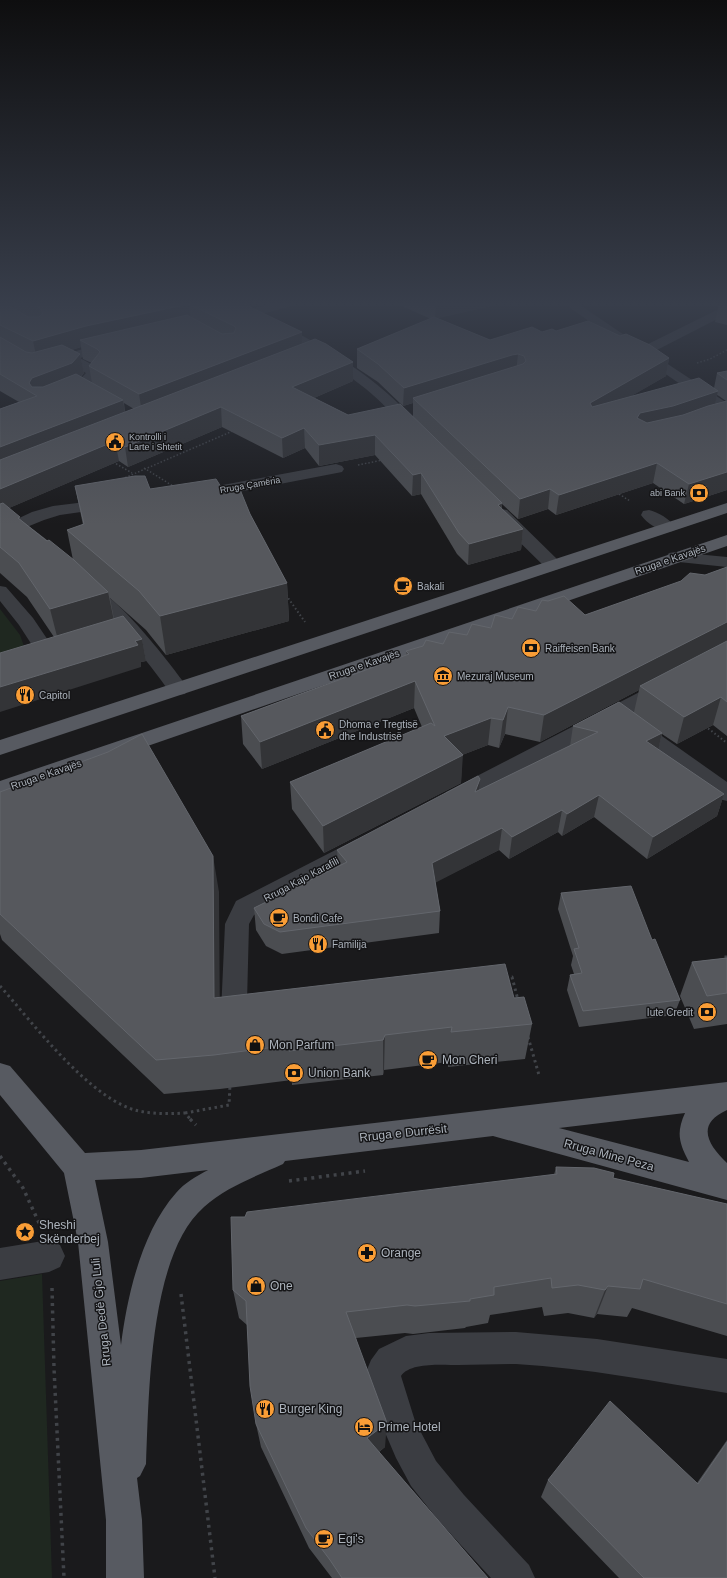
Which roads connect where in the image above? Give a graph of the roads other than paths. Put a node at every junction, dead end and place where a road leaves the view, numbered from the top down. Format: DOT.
graph roads {
  1 [pos="91,377"];
  2 [pos="358,377"];
  3 [pos="680,377"];
  4 [pos="81,388"];
  5 [pos="95,395"];
  6 [pos="49,400"];
  7 [pos="727,411"];
  8 [pos="712,416"];
  9 [pos="421,435"];
  10 [pos="336,469"];
  11 [pos="185,497"];
  12 [pos="123,502"];
  13 [pos="493,506"];
  14 [pos="727,508"];
  15 [pos="649,515"];
  16 [pos="667,528"];
  17 [pos="9,529"];
  18 [pos="644,535"];
  19 [pos="727,540"];
  20 [pos="675,557"];
  21 [pos="727,562"];
  22 [pos="553,565"];
  23 [pos="77,580"];
  24 [pos="0,591"];
  25 [pos="132,629"];
  26 [pos="109,636"];
  27 [pos="28,661"];
  28 [pos="680,679"];
  29 [pos="178,689"];
  30 [pos="616,714"];
  31 [pos="0,748"];
  32 [pos="34,778"];
  33 [pos="0,789"];
  34 [pos="727,793"];
  35 [pos="0,795"];
  36 [pos="433,809"];
  37 [pos="378,838"];
  38 [pos="265,1009"];
  39 [pos="0,1075"];
  40 [pos="727,1096"];
  41 [pos="491,1123"];
  42 [pos="288,1146"];
  43 [pos="78,1167"];
  44 [pos="727,1182"];
  45 [pos="727,1186"];
  46 [pos="49,1256"];
  47 [pos="0,1264"];
  48 [pos="727,1376"];
  49 [pos="124,1520"];
  50 [pos="125,1578"];
  51 [pos="516,1578"];
  1 -- 4 [label="street"];
  2 -- 9 [label="street"];
  3 -- 7 [label="street"];
  4 -- 5 [label="street"];
  4 -- 6 [label="street"];
  7 -- 8 [label="street"];
  10 -- 11 [label="street, Rruga Çamëria"];
  12 -- 17 [label="street"];
  13 -- 22 [label="street"];
  14 -- 16 [label="main road"];
  15 -- 16 [label="street"];
  16 -- 18 [label="main road"];
  18 -- 20 [label="main road"];
  18 -- 22 [label="main road"];
  19 -- 20 [label="main road, Rruga e Kavajës"];
  20 -- 21 [label="street"];
  20 -- 32 [label="main road, Rruga e Kavajës"];
  22 -- 29 [label="main road"];
  23 -- 25 [label="street"];
  24 -- 27 [label="street"];
  25 -- 26 [label="street"];
  25 -- 29 [label="street"];
  28 -- 30 [label="street"];
  29 -- 31 [label="main road"];
  30 -- 34 [label="street"];
  30 -- 36 [label="street"];
  32 -- 33 [label="main road, Rruga e Kavajës"];
  32 -- 35 [label="main road"];
  37 -- 38 [label="street, Rruga Kajo Karafili"];
  39 -- 43 [label="main road, Rruga Dedë Gjo Luli"];
  40 -- 41 [label="main road, Rruga e Durrësit"];
  40 -- 44 [label="main road"];
  41 -- 42 [label="main road, Rruga e Durrësit"];
  41 -- 45 [label="main road, Rruga Mine Peza"];
  42 -- 43 [label="main road, Rruga e Durrësit"];
  42 -- 49 [label="main road"];
  43 -- 49 [label="main road, Rruga Dedë Gjo Luli"];
  46 -- 47 [label="street"];
  48 -- 51 [label="street"];
  49 -- 50 [label="main road, Rruga Dedë Gjo Luli"];
}
